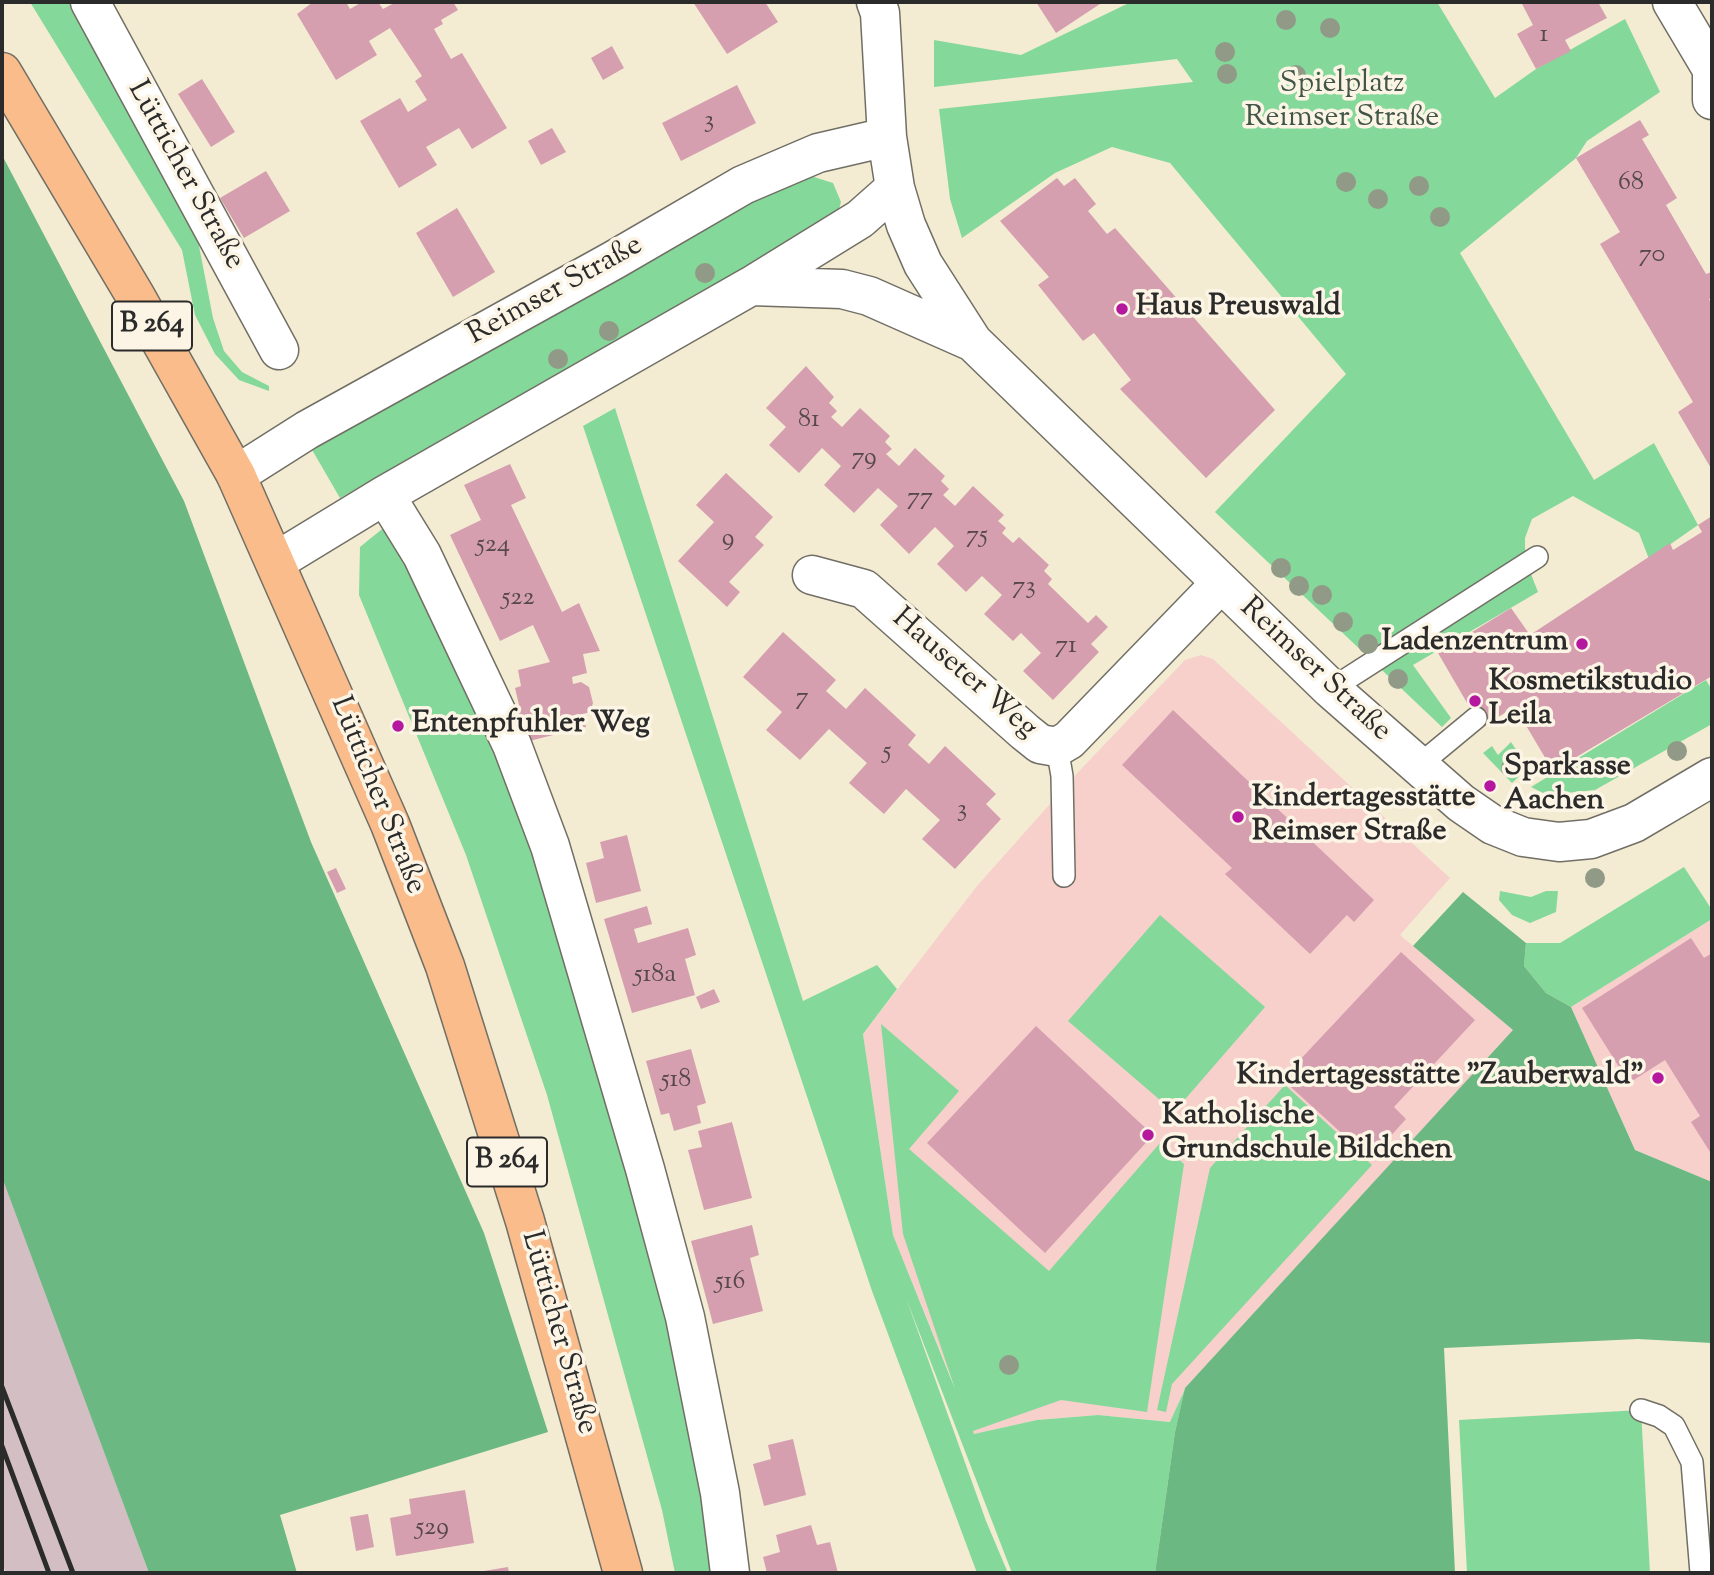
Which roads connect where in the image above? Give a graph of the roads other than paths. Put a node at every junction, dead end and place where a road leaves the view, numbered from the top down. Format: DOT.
graph roads {
  1 [pos="90,2"];
  2 [pos="876,2"];
  3 [pos="1672,2"];
  4 [pos="2,72"];
  5 [pos="1711,76"];
  6 [pos="887,137"];
  7 [pos="895,188"];
  8 [pos="751,286"];
  9 [pos="973,342"];
  10 [pos="279,350"];
  11 [pos="236,475"];
  12 [pos="385,495"];
  13 [pos="1537,557"];
  14 [pos="275,562"];
  15 [pos="812,575"];
  16 [pos="1221,583"];
  17 [pos="1331,689"];
  18 [pos="1476,718"];
  19 [pos="1057,747"];
  20 [pos="1418,766"];
  21 [pos="1712,777"];
  22 [pos="1064,876"];
  23 [pos="1641,1410"];
  24 [pos="623,1573"];
  25 [pos="730,1573"];
  26 [pos="1701,1573"];
  1 -- 10 [label="street, Lütticher Straße"];
  2 -- 6 [label="street, Reimser Straße"];
  3 -- 5 [label="street"];
  4 -- 11 [label="main road, Lütticher Straße / B 264"];
  6 -- 7 [label="street, Reimser Straße"];
  6 -- 11 [label="street, Reimser Straße"];
  7 -- 8 [label="street, Reimser Straße"];
  7 -- 9 [label="street, Reimser Straße"];
  8 -- 9 [label="street, Reimser Straße"];
  8 -- 12 [label="street, Reimser Straße"];
  9 -- 16 [label="street, Reimser Straße"];
  11 -- 14 [label="main road, Lütticher Straße / B 264"];
  12 -- 14 [label="street, Reimser Straße"];
  12 -- 25 [label="street"];
  13 -- 17 [label="lane"];
  14 -- 24 [label="main road, Lütticher Straße / B 264"];
  15 -- 19 [label="street, Hauseter Weg"];
  16 -- 17 [label="street, Reimser Straße"];
  16 -- 19 [label="street, Hauseter Weg"];
  17 -- 20 [label="street, Reimser Straße"];
  18 -- 20 [label="lane"];
  19 -- 22 [label="lane"];
  20 -- 21 [label="street, Reimser Straße"];
  23 -- 26 [label="lane"];
}
